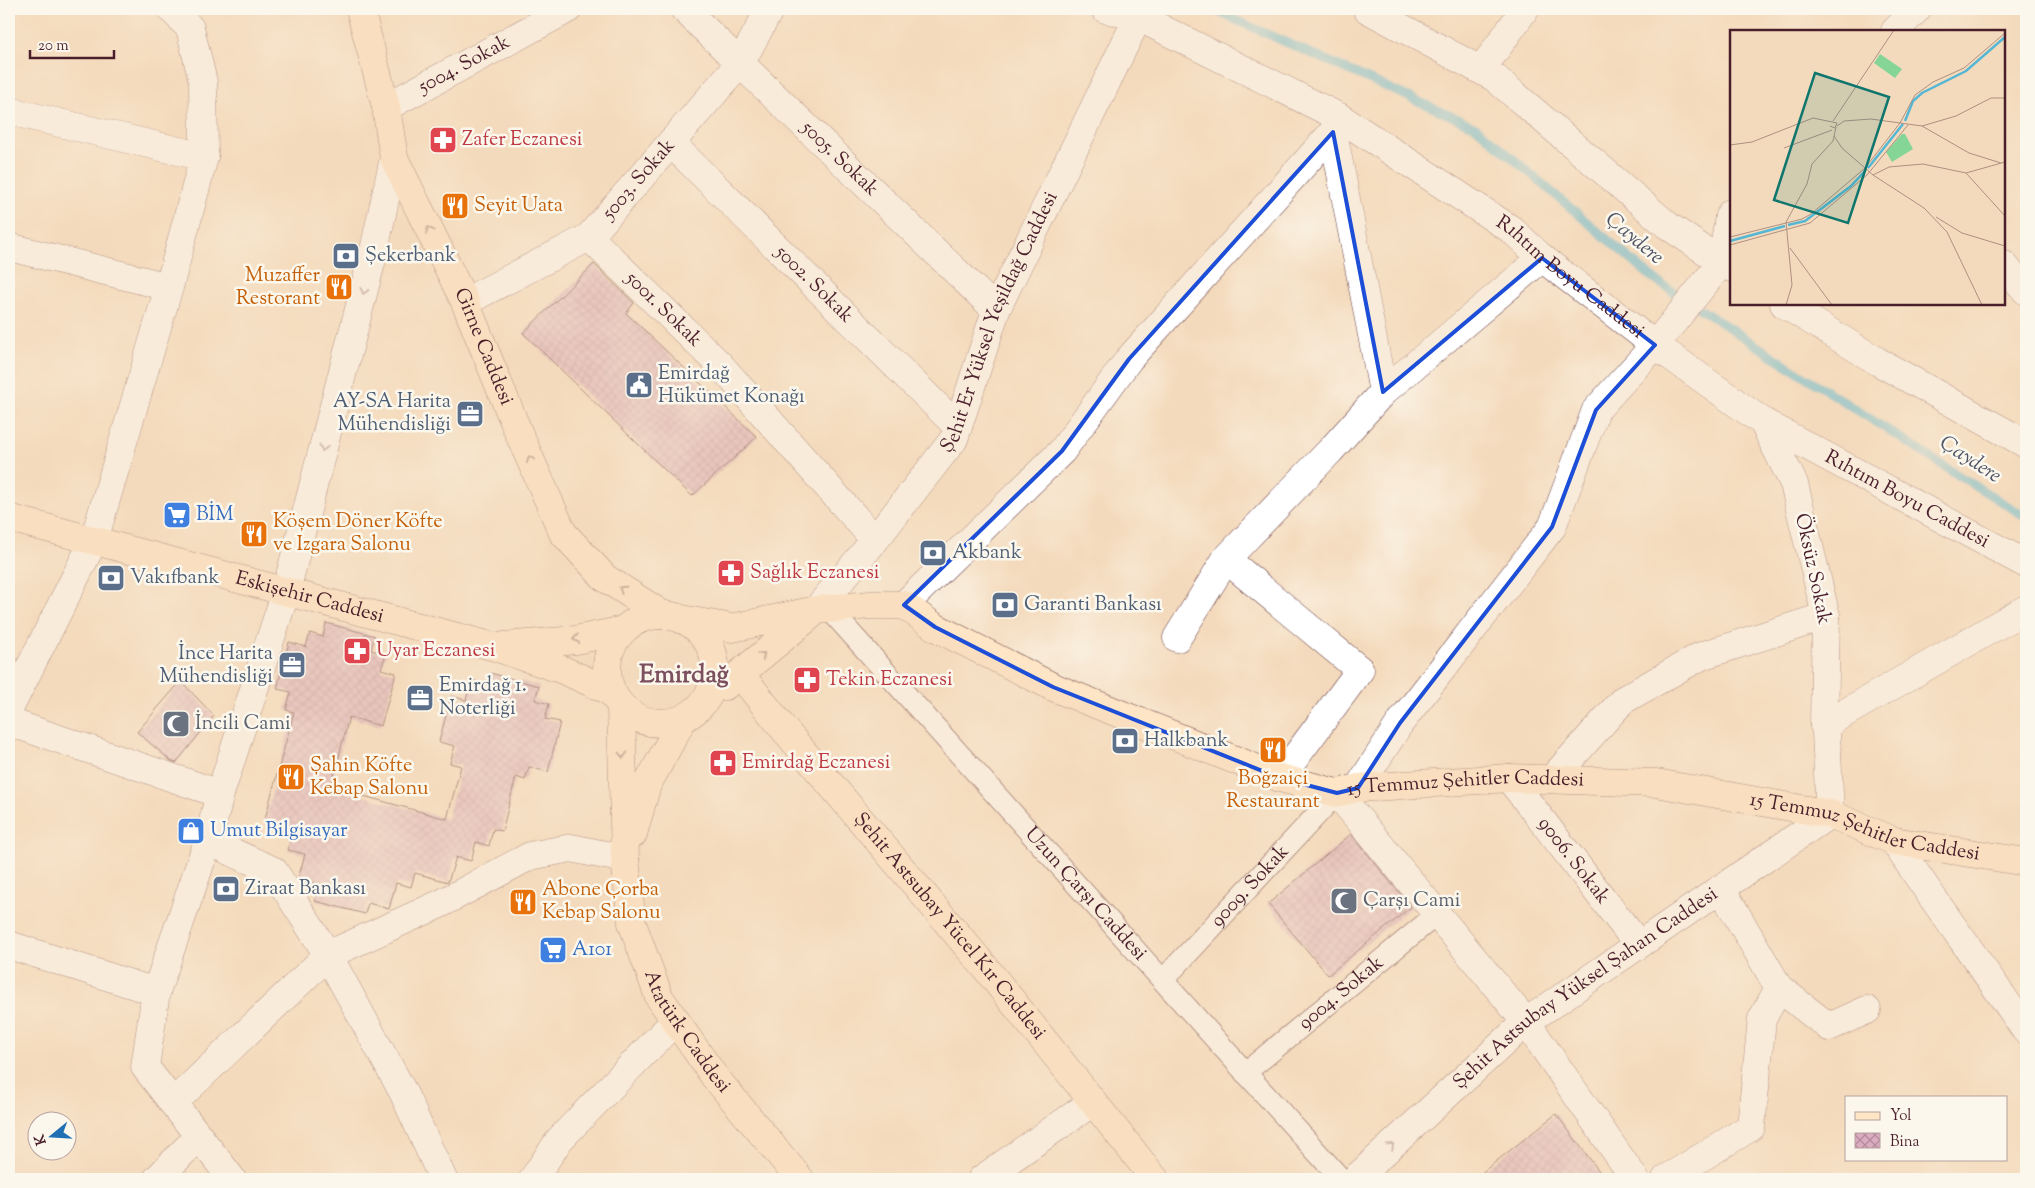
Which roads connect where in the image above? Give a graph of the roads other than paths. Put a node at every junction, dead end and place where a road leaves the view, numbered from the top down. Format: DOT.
graph roads {
  1 [pos="171,9"];
  2 [pos="360,9"];
  3 [pos="568,9"];
  4 [pos="684,9"];
  5 [pos="770,9"];
  6 [pos="1104,9"];
  7 [pos="1367,9"];
  8 [pos="1525,9"];
  9 [pos="1917,9"];
  10 [pos="1140,13"];
  11 [pos="1896,30"];
  12 [pos="741,62"];
  13 [pos="1481,70"];
  14 [pos="386,107"];
  15 [pos="9,111"];
  16 [pos="1336,124"];
  17 [pos="671,143"];
  18 [pos="204,157"];
  19 [pos="394,158"];
  20 [pos="1730,214"];
  21 [pos="589,237"];
  22 [pos="9,247"];
  23 [pos="1542,258"];
  24 [pos="1727,265"];
  25 [pos="2005,266"];
  26 [pos="168,287"];
  27 [pos="2026,291"];
  28 [pos="465,302"];
  29 [pos="1786,305"];
  30 [pos="996,310"];
  31 [pos="1655,345"];
  32 [pos="1383,392"];
  33 [pos="1762,422"];
  34 [pos="958,427"];
  35 [pos="2026,444"];
  36 [pos="9,518"];
  37 [pos="94,540"];
  38 [pos="875,540"];
  39 [pos="1226,559"];
  40 [pos="2026,564"];
  41 [pos="286,591"];
  42 [pos="904,605"];
  43 [pos="2026,609"];
  44 [pos="823,610"];
  45 [pos="1826,616"];
  46 [pos="672,617"];
  47 [pos="624,630"];
  48 [pos="1177,638"];
  49 [pos="495,647"];
  50 [pos="740,674"];
  51 [pos="617,699"];
  52 [pos="9,709"];
  53 [pos="690,714"];
  54 [pos="9,722"];
  55 [pos="1824,725"];
  56 [pos="1280,778"];
  57 [pos="1510,778"];
  58 [pos="1552,780"];
  59 [pos="1347,791"];
  60 [pos="220,794"];
  61 [pos="1830,814"];
  62 [pos="208,841"];
  63 [pos="1894,841"];
  64 [pos="625,859"];
  65 [pos="2026,862"];
  66 [pos="1721,888"];
  67 [pos="1437,914"];
  68 [pos="1638,944"];
  69 [pos="9,945"];
  70 [pos="328,955"];
  71 [pos="1162,980"];
  72 [pos="1779,988"];
  73 [pos="156,992"];
  74 [pos="1867,1010"];
  75 [pos="676,1020"];
  76 [pos="1526,1022"];
  77 [pos="2026,1031"];
  78 [pos="1245,1073"];
  79 [pos="173,1102"];
  80 [pos="1093,1102"];
  81 [pos="198,1137"];
  82 [pos="157,1179"];
  83 [pos="232,1179"];
  84 [pos="443,1179"];
  85 [pos="532,1179"];
  86 [pos="800,1179"];
  87 [pos="982,1179"];
  88 [pos="1155,1179"];
  89 [pos="1341,1179"];
  90 [pos="1356,1179"];
  91 [pos="1635,1179"];
  92 [pos="1666,1179"];
  1 -- 18 [label="street"];
  2 -- 14 [label="main road, Girne Caddesi"];
  3 -- 14 [label="street, 5004. Sokak"];
  4 -- 12 [label="street, 5005. Sokak"];
  5 -- 12 [label="street, 5003. Sokak"];
  6 -- 10 [label="street, Rıhtım Boyu Caddesi"];
  7 -- 13 [label="street"];
  8 -- 13 [label="street"];
  9 -- 11 [label="street"];
  10 -- 16 [label="street, Rıhtım Boyu Caddesi"];
  10 -- 30 [label="street, Şehit Er Yüksel Yeşildağ Caddesi"];
  12 -- 17 [label="street, 5003. Sokak"];
  12 -- 30 [label="street, 5005. Sokak"];
  13 -- 24 [label="street"];
  14 -- 19 [label="main road, Girne Caddesi"];
  15 -- 18 [label="street"];
  16 -- 23 [label="street, Rıhtım Boyu Caddesi"];
  16 -- 32 [label="street"];
  16 -- 42 [label="street"];
  17 -- 21 [label="street, 5003. Sokak"];
  17 -- 34 [label="street, 5002. Sokak"];
  18 -- 26 [label="street"];
  28 -- 19 [label="main road, Girne Caddesi, one-way"];
  19 -- 41 [label="street, one-way"];
  20 -- 24 [label="street"];
  21 -- 28 [label="street, 5003. Sokak"];
  21 -- 38 [label="street, 5001. Sokak"];
  22 -- 26 [label="street"];
  23 -- 31 [label="street, Rıhtım Boyu Caddesi"];
  23 -- 32 [label="street"];
  24 -- 31 [label="street"];
  25 -- 27 [label="street"];
  26 -- 37 [label="street"];
  46 -- 28 [label="main road, Girne Caddesi, one-way"];
  29 -- 35 [label="street"];
  30 -- 34 [label="street, Şehit Er Yüksel Yeşildağ Caddesi"];
  31 -- 33 [label="street, Rıhtım Boyu Caddesi"];
  31 -- 59 [label="street"];
  32 -- 39 [label="street"];
  33 -- 40 [label="street, Rıhtım Boyu Caddesi"];
  33 -- 45 [label="street, Öksüz Sokak"];
  34 -- 38 [label="street, Şehit Er Yüksel Yeşildağ Caddesi"];
  36 -- 37 [label="main road, Eskişehir Caddesi"];
  37 -- 41 [label="main road, Eskişehir Caddesi"];
  37 -- 52 [label="street"];
  38 -- 44 [label="street, Şehit Er Yüksel Yeşildağ Caddesi"];
  39 -- 48 [label="street"];
  39 -- 56 [label="street"];
  41 -- 49 [label="main road, Eskişehir Caddesi"];
  41 -- 60 [label="street"];
  42 -- 44 [label="main road"];
  42 -- 56 [label="main road, 15 Temmuz Şehitler Caddesi"];
  43 -- 55 [label="street"];
  44 -- 46 [label="main road"];
  50 -- 44 [label="main road, one-way"];
  44 -- 71 [label="street, Uzun Çarşı Caddesi"];
  45 -- 55 [label="street, Öksüz Sokak"];
  45 -- 58 [label="street"];
  46 -- 47 [label="main road"];
  46 -- 53 [label="main road"];
  47 -- 49 [label="main road, Eskişehir Caddesi, one-way"];
  47 -- 51 [label="main road"];
  49 -- 51 [label="main road, Eskişehir Caddesi"];
  50 -- 53 [label="main road"];
  50 -- 80 [label="main road, Şehit Astsubay Yücel Kır Caddesi"];
  51 -- 53 [label="main road"];
  51 -- 64 [label="main road, Atatürk Caddesi, one-way"];
  53 -- 64 [label="main road, Atatürk Caddesi"];
  54 -- 60 [label="street"];
  55 -- 61 [label="street, Öksüz Sokak"];
  56 -- 59 [label="main road, 15 Temmuz Şehitler Caddesi"];
  57 -- 58 [label="main road, 15 Temmuz Şehitler Caddesi"];
  57 -- 59 [label="main road, 15 Temmuz Şehitler Caddesi"];
  57 -- 68 [label="street, 9006. Sokak"];
  58 -- 61 [label="main road, 15 Temmuz Şehitler Caddesi"];
  59 -- 67 [label="street"];
  59 -- 71 [label="street, 9009. Sokak"];
  60 -- 62 [label="street"];
  61 -- 63 [label="main road, 15 Temmuz Şehitler Caddesi"];
  61 -- 66 [label="street, Şehit Astsubay Yüksel Şahan Caddesi"];
  62 -- 70 [label="street"];
  62 -- 73 [label="street"];
  63 -- 65 [label="main road, 15 Temmuz Şehitler Caddesi"];
  63 -- 77 [label="street"];
  64 -- 70 [label="street"];
  64 -- 75 [label="main road, Atatürk Caddesi"];
  66 -- 68 [label="street, Şehit Astsubay Yüksel Şahan Caddesi"];
  66 -- 72 [label="street"];
  67 -- 76 [label="street"];
  67 -- 78 [label="street, 9004. Sokak"];
  68 -- 76 [label="street, Şehit Astsubay Yüksel Şahan Caddesi"];
  69 -- 73 [label="street"];
  70 -- 79 [label="street"];
  70 -- 84 [label="street"];
  71 -- 78 [label="street, Uzun Çarşı Caddesi"];
  72 -- 74 [label="street"];
  72 -- 92 [label="street"];
  73 -- 79 [label="street"];
  75 -- 85 [label="street"];
  75 -- 86 [label="main road, Atatürk Caddesi"];
  90 -- 76 [label="street, Şehit Astsubay Yüksel Şahan Caddesi, one-way"];
  76 -- 91 [label="street"];
  78 -- 89 [label="street, Uzun Çarşı Caddesi"];
  79 -- 81 [label="street"];
  80 -- 87 [label="street"];
  80 -- 88 [label="main road, Şehit Astsubay Yücel Kır Caddesi"];
  81 -- 82 [label="street"];
  81 -- 83 [label="street"];
}
